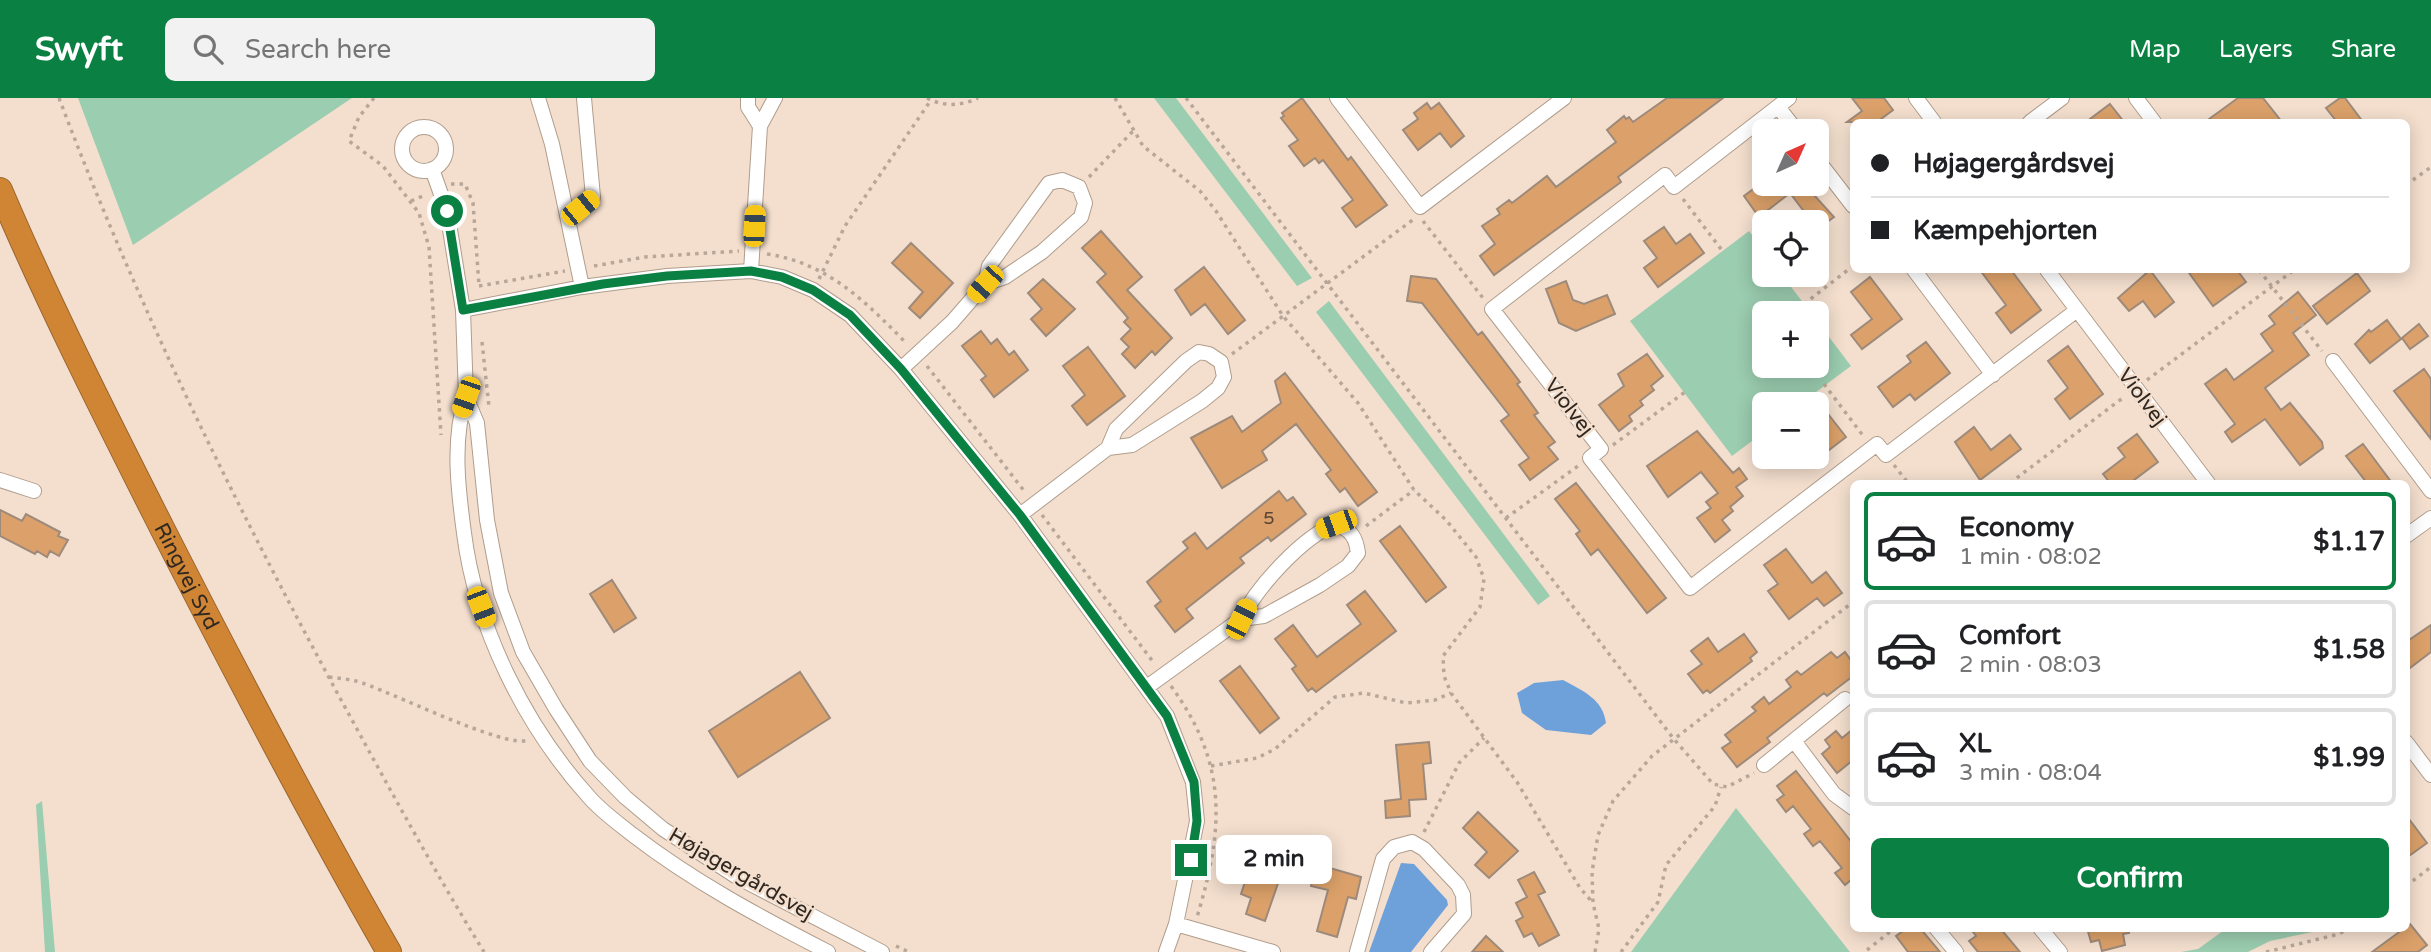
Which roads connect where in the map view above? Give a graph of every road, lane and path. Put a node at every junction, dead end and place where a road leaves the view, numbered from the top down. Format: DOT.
graph roads {
  1 [pos="59,98"];
  2 [pos="538,98"];
  3 [pos="584,98"];
  4 [pos="748,98"];
  5 [pos="775,98"];
  6 [pos="978,98"];
  7 [pos="1115,98"];
  8 [pos="1186,98"];
  9 [pos="1337,98"];
  10 [pos="1562,98"];
  11 [pos="1916,98"];
  12 [pos="2062,98"];
  13 [pos="2136,98"];
  14 [pos="929,99"];
  15 [pos="1783,102"];
  16 [pos="1791,119"];
  17 [pos="1932,119"];
  18 [pos="2034,119"];
  19 [pos="2152,119"];
  20 [pos="760,126"];
  21 [pos="1134,130"];
  22 [pos="2431,166"];
  23 [pos="432,169"];
  24 [pos="1829,175"];
  25 [pos="2410,182"];
  26 [pos="1079,187"];
  27 [pos="1674,187"];
  28 [pos="440,188"];
  29 [pos="0,190"];
  30 [pos="411,201"];
  31 [pos="1850,202"];
  32 [pos="568,218"];
  33 [pos="752,251"];
  34 [pos="1724,253"];
  35 [pos="578,268"];
  36 [pos="1850,268"];
  37 [pos="751,271"];
  38 [pos="822,271"];
  39 [pos="1916,273"];
  40 [pos="2049,273"];
  41 [pos="2261,273"];
  42 [pos="2290,273"];
  43 [pos="985,284"];
  44 [pos="1328,285"];
  45 [pos="479,286"];
  46 [pos="2272,286"];
  47 [pos="582,287"];
  48 [pos="813,290"];
  49 [pos="1807,301"];
  50 [pos="480,307"];
  51 [pos="1492,309"];
  52 [pos="463,310"];
  53 [pos="2077,310"];
  54 [pos="1283,316"];
  55 [pos="481,339"];
  56 [pos="917,354"];
  57 [pos="1221,362"];
  58 [pos="2333,362"];
  59 [pos="901,369"];
  60 [pos="1993,375"];
  61 [pos="1824,384"];
  62 [pos="2136,388"];
  63 [pos="1685,392"];
  64 [pos="466,397"];
  65 [pos="490,420"];
  66 [pos="1872,447"];
  67 [pos="1108,448"];
  68 [pos="1595,454"];
  69 [pos="1886,455"];
  70 [pos="0,480"];
  71 [pos="1906,480"];
  72 [pos="2014,480"];
  73 [pos="2206,480"];
  74 [pos="1414,490"];
  75 [pos="34,491"];
  76 [pos="2431,491"];
  77 [pos="1034,504"];
  78 [pos="1020,515"];
  79 [pos="2431,517"];
  80 [pos="1506,518"];
  81 [pos="2410,533"];
  82 [pos="1353,536"];
  83 [pos="1850,604"];
  84 [pos="1241,619"];
  85 [pos="1163,676"];
  86 [pos="329,677"];
  87 [pos="1147,687"];
  88 [pos="1451,693"];
  89 [pos="1845,699"];
  90 [pos="531,738"];
  91 [pos="1484,738"];
  92 [pos="1673,738"];
  93 [pos="1794,741"];
  94 [pos="2410,747"];
  95 [pos="1764,765"];
  96 [pos="1211,766"];
  97 [pos="2431,775"];
  98 [pos="1739,783"];
  99 [pos="1721,787"];
  100 [pos="1850,806"];
  101 [pos="1418,845"];
  102 [pos="2431,867"];
  103 [pos="2410,883"];
  104 [pos="1592,903"];
  105 [pos="1176,924"];
  106 [pos="1193,929"];
  107 [pos="1890,932"];
  108 [pos="1939,932"];
  109 [pos="2043,932"];
  110 [pos="2342,932"];
  111 [pos="885,947"];
  112 [pos="1867,950"];
  113 [pos="389,952"];
  114 [pos="484,952"];
  115 [pos="828,952"];
  116 [pos="909,952"];
  117 [pos="1166,952"];
  118 [pos="1273,952"];
  119 [pos="1357,952"];
  120 [pos="1431,952"];
  121 [pos="1595,952"];
  122 [pos="1621,952"];
  123 [pos="1956,952"];
  124 [pos="2060,952"];
  125 [pos="2266,952"];
  1 -- 86 [label="path"];
  2 -- 32 [label="street"];
  3 -- 32 [label="street"];
  4 -- 20 [label="street"];
  5 -- 20 [label="street"];
  6 -- 14 [label="path"];
  7 -- 21 [label="path"];
  8 -- 44 [label="path"];
  9 -- 10 [label="street"];
  11 -- 17 [label="street"];
  12 -- 18 [label="street"];
  13 -- 19 [label="street"];
  14 -- 38 [label="path"];
  15 -- 16 [label="street"];
  15 -- 27 [label="street"];
  20 -- 33 [label="street"];
  21 -- 26 [label="path"];
  21 -- 54 [label="path"];
  22 -- 25 [label="path"];
  23 -- 28 [label="street, Højagergårdsvej"];
  24 -- 31 [label="street"];
  26 -- 43 [label="street"];
  26 -- 43 [label="street"];
  27 -- 34 [label="path"];
  27 -- 51 [label="street"];
  28 -- 30 [label="path"];
  28 -- 45 [label="path"];
  28 -- 52 [label="street, Højagergårdsvej"];
  29 -- 113 [label="highway, Ringvej Syd"];
  32 -- 35 [label="street"];
  33 -- 35 [label="path"];
  33 -- 37 [label="street"];
  33 -- 38 [label="path"];
  35 -- 45 [label="path"];
  35 -- 47 [label="street"];
  36 -- 49 [label="path"];
  37 -- 47 [label="street"];
  37 -- 48 [label="street"];
  38 -- 48 [label="path"];
  38 -- 56 [label="path"];
  39 -- 60 [label="street"];
  40 -- 53 [label="street, Violvej"];
  41 -- 46 [label="path"];
  42 -- 46 [label="path"];
  43 -- 56 [label="street"];
  44 -- 51 [label="path"];
  44 -- 54 [label="path"];
  44 -- 80 [label="path"];
  45 -- 50 [label="path"];
  46 -- 58 [label="path"];
  46 -- 62 [label="path"];
  47 -- 50 [label="street"];
  48 -- 59 [label="street"];
  50 -- 52 [label="street"];
  51 -- 68 [label="street, Violvej"];
  52 -- 64 [label="street, Højagergårdsvej"];
  53 -- 60 [label="street"];
  53 -- 62 [label="street, Violvej"];
  54 -- 57 [label="path"];
  54 -- 74 [label="path"];
  55 -- 65 [label="path"];
  56 -- 59 [label="street"];
  56 -- 77 [label="path"];
  57 -- 67 [label="street"];
  57 -- 67 [label="street"];
  58 -- 76 [label="street"];
  59 -- 78 [label="street"];
  60 -- 69 [label="street"];
  61 -- 66 [label="path"];
  62 -- 72 [label="path"];
  62 -- 73 [label="street, Violvej"];
  63 -- 68 [label="path"];
  64 -- 111 [label="street, Højagergårdsvej"];
  64 -- 115 [label="street, Højagergårdsvej"];
  66 -- 68 [label="street, Violvej"];
  66 -- 69 [label="street"];
  67 -- 77 [label="street"];
  68 -- 80 [label="path"];
  69 -- 71 [label="path"];
  70 -- 75 [label="street"];
  74 -- 82 [label="path"];
  74 -- 88 [label="path"];
  77 -- 78 [label="street"];
  77 -- 85 [label="path"];
  78 -- 87 [label="street"];
  79 -- 81 [label="street"];
  80 -- 92 [label="path"];
  82 -- 84 [label="street"];
  82 -- 84 [label="street"];
  83 -- 92 [label="path"];
  84 -- 85 [label="street"];
  85 -- 87 [label="street"];
  85 -- 96 [label="path"];
  86 -- 90 [label="path"];
  86 -- 114 [label="path"];
  87 -- 105 [label="street"];
  88 -- 91 [label="path"];
  88 -- 96 [label="path"];
  89 -- 93 [label="street"];
  91 -- 101 [label="path"];
  91 -- 104 [label="path"];
  92 -- 99 [label="path"];
  92 -- 104 [label="path"];
  93 -- 95 [label="street"];
  93 -- 100 [label="street"];
  94 -- 97 [label="street"];
  96 -- 106 [label="path"];
  98 -- 99 [label="path"];
  99 -- 122 [label="path"];
  101 -- 119 [label="street"];
  101 -- 120 [label="street"];
  102 -- 103 [label="path"];
  104 -- 121 [label="path"];
  105 -- 106 [label="street"];
  105 -- 117 [label="street"];
  106 -- 118 [label="street"];
  107 -- 112 [label="path"];
  108 -- 123 [label="street"];
  109 -- 124 [label="street"];
  110 -- 125 [label="path"];
  111 -- 116 [label="path"];
}
